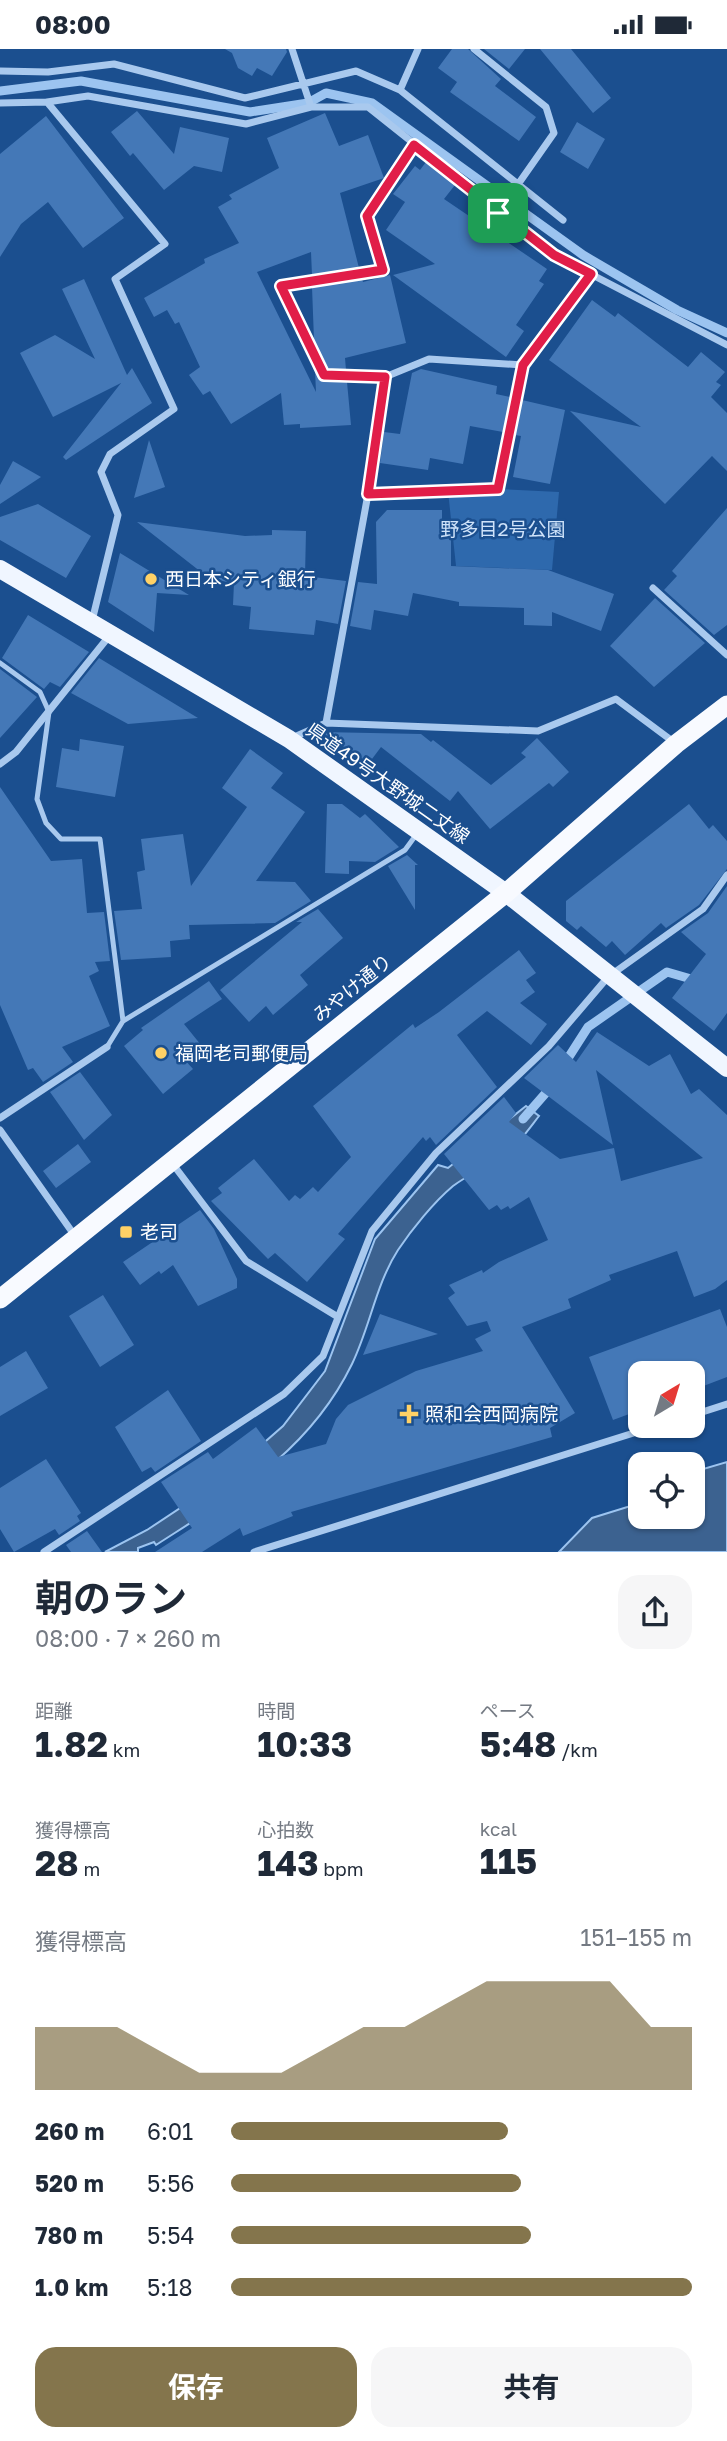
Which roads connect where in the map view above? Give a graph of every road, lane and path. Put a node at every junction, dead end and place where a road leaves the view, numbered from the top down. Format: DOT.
graph roads {
  1 [pos="292,49"];
  2 [pos="418,49"];
  3 [pos="474,49"];
  4 [pos="0,71"];
  5 [pos="306,84"];
  6 [pos="400,90"];
  7 [pos="47,102"];
  8 [pos="0,103"];
  9 [pos="311,107"];
  10 [pos="414,145"];
  11 [pos="517,183"];
  12 [pos="498,213"];
  13 [pos="563,220"];
  14 [pos="591,274"];
  15 [pos="727,345"];
  16 [pos="523,365"];
  17 [pos="385,377"];
  18 [pos="368,494"];
  19 [pos="0,569"];
  20 [pos="653,588"];
  21 [pos="92,621"];
  22 [pos="110,634"];
  23 [pos="727,655"];
  24 [pos="0,663"];
  25 [pos="727,705"];
  26 [pos="49,712"];
  27 [pos="326,723"];
  28 [pos="289,739"];
  29 [pos="676,744"];
  30 [pos="0,764"];
  31 [pos="419,831"];
  32 [pos="727,875"];
  33 [pos="506,893"];
  34 [pos="614,981"];
  35 [pos="123,1021"];
  36 [pos="107,1047"];
  37 [pos="727,1068"];
  38 [pos="0,1118"];
  39 [pos="0,1131"];
  40 [pos="172,1162"];
  41 [pos="77,1238"];
  42 [pos="0,1299"];
  43 [pos="338,1317"];
  44 [pos="727,1404"];
  45 [pos="705,1411"];
  46 [pos="628,1435"];
  47 [pos="44,1552"];
  48 [pos="254,1552"];
  1 -- 5 [label="street"];
  2 -- 6 [label="street"];
  3 -- 11 [label="street"];
  4 -- 5 [label="street"];
  5 -- 6 [label="street"];
  5 -- 9 [label="street"];
  6 -- 11 [label="street"];
  7 -- 8 [label="street"];
  7 -- 9 [label="street"];
  7 -- 21 [label="street"];
  9 -- 10 [label="street"];
  10 -- 12 [label="street"];
  10 -- 17 [label="street"];
  11 -- 12 [label="street"];
  11 -- 13 [label="street"];
  12 -- 14 [label="street"];
  14 -- 15 [label="street"];
  14 -- 16 [label="street"];
  16 -- 17 [label="street"];
  16 -- 18 [label="street"];
  17 -- 18 [label="street"];
  18 -- 27 [label="street"];
  19 -- 21 [label="main road, 県道49号大野城二丈線"];
  20 -- 23 [label="street"];
  21 -- 22 [label="main road, 県道49号大野城二丈線"];
  22 -- 26 [label="street"];
  22 -- 28 [label="main road, 県道49号大野城二丈線"];
  24 -- 26 [label="lane"];
  25 -- 29 [label="highway, みやけ通り"];
  26 -- 30 [label="street"];
  26 -- 35 [label="lane"];
  27 -- 28 [label="street"];
  27 -- 29 [label="street"];
  28 -- 31 [label="main road, 県道49号大野城二丈線"];
  29 -- 33 [label="highway, みやけ通り"];
  31 -- 33 [label="main road, 県道49号大野城二丈線"];
  31 -- 35 [label="lane"];
  32 -- 34 [label="street"];
  33 -- 34 [label="main road, 県道49号大野城二丈線"];
  33 -- 40 [label="highway, みやけ通り"];
  34 -- 37 [label="main road, 県道49号大野城二丈線"];
  34 -- 43 [label="street"];
  35 -- 36 [label="lane"];
  36 -- 38 [label="street"];
  39 -- 41 [label="street"];
  40 -- 41 [label="highway, みやけ通り"];
  40 -- 43 [label="street"];
  41 -- 42 [label="highway, みやけ通り"];
  43 -- 47 [label="street"];
  44 -- 45 [label="street"];
  46 -- 48 [label="street"];
}
